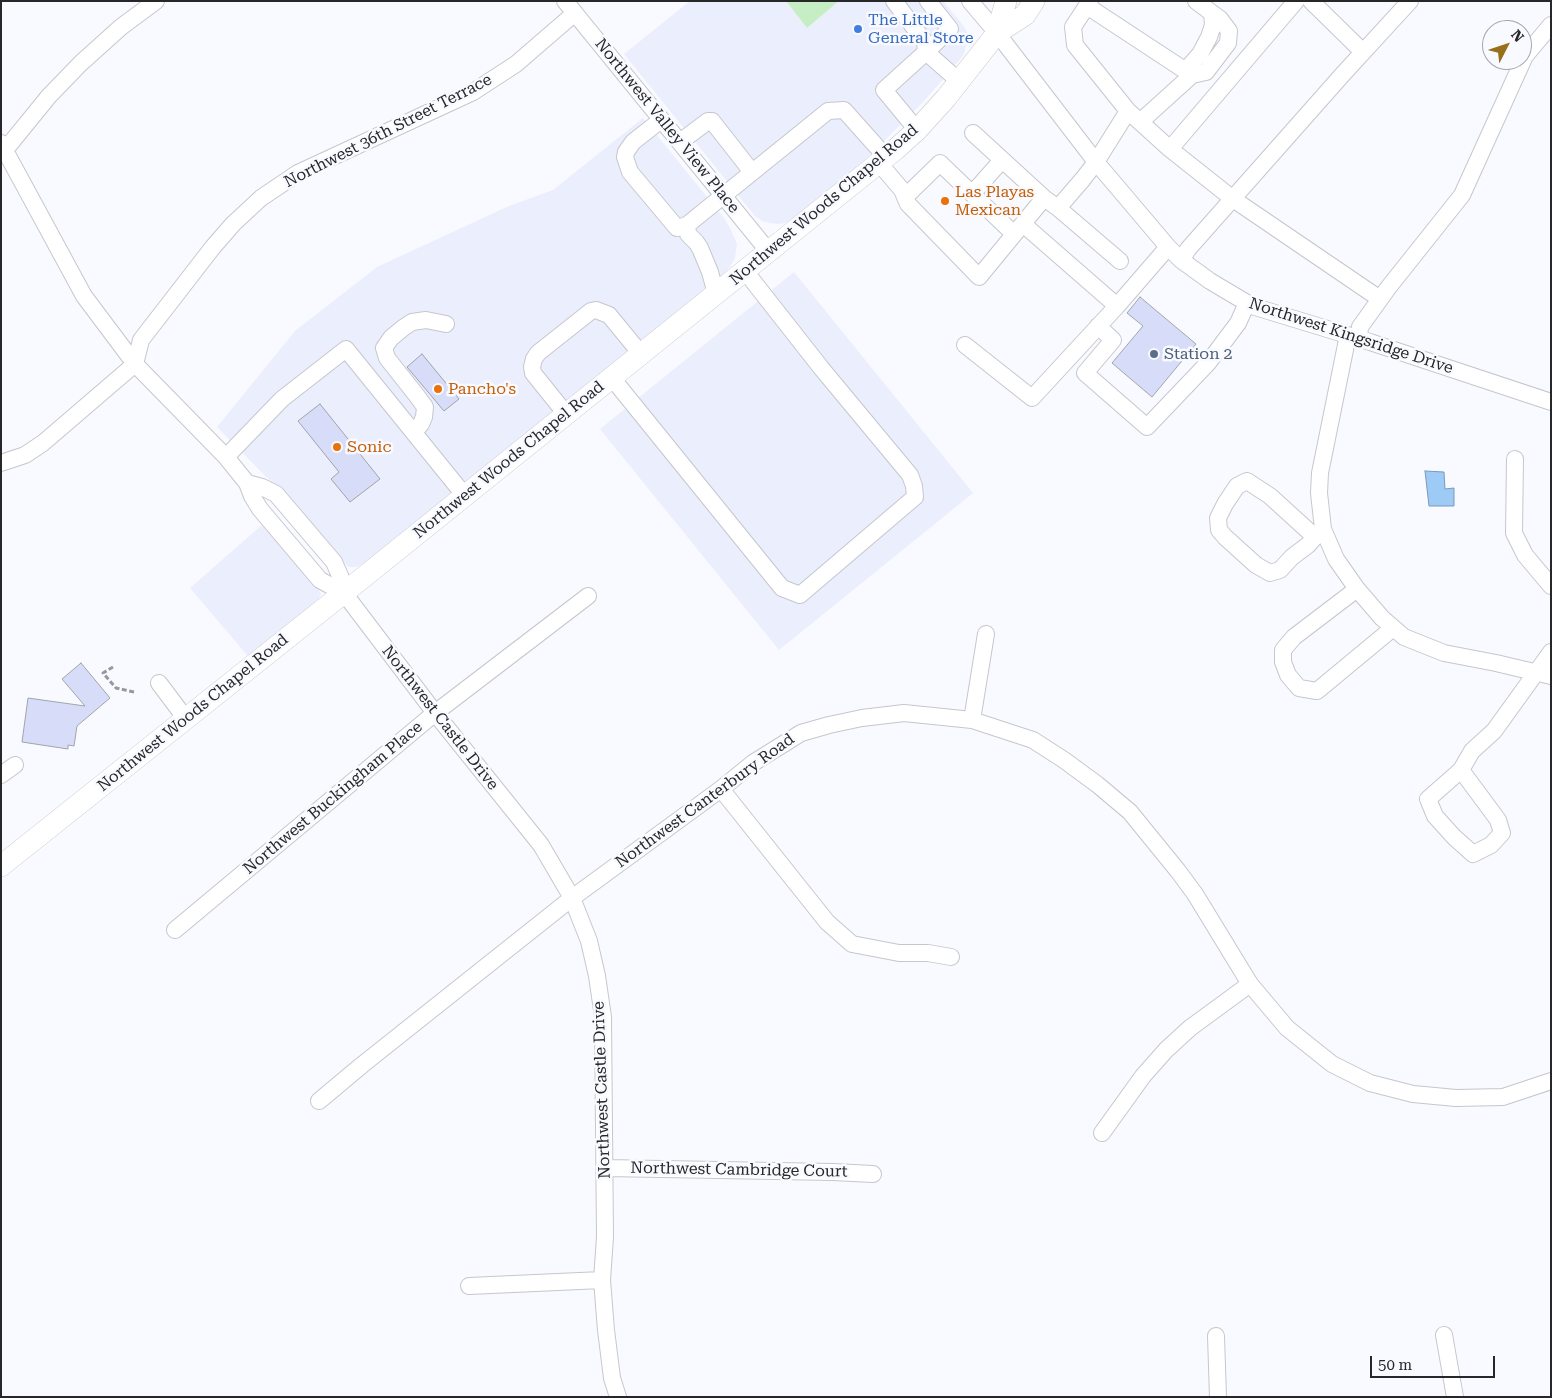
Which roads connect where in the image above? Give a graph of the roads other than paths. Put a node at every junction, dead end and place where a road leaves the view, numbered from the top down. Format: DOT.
graph roads {
  1 [pos="156,1"];
  2 [pos="894,1"];
  3 [pos="928,1"];
  4 [pos="970,1"];
  5 [pos="1006,1"];
  6 [pos="1034,1"];
  7 [pos="1196,1"];
  8 [pos="1296,1"];
  9 [pos="1311,1"];
  10 [pos="1410,1"];
  11 [pos="1089,3"];
  12 [pos="570,7"];
  13 [pos="1551,25"];
  14 [pos="997,33"];
  15 [pos="926,52"];
  16 [pos="1363,52"];
  17 [pos="1189,73"];
  18 [pos="959,82"];
  19 [pos="1134,117"];
  20 [pos="662,120"];
  21 [pos="917,130"];
  22 [pos="973,133"];
  23 [pos="680,142"];
  24 [pos="3,147"];
  25 [pos="1170,149"];
  26 [pos="882,160"];
  27 [pos="1002,160"];
  28 [pos="1096,162"];
  29 [pos="752,172"];
  30 [pos="972,194"];
  31 [pos="723,196"];
  32 [pos="905,197"];
  33 [pos="1044,198"];
  34 [pos="1233,199"];
  35 [pos="1058,208"];
  36 [pos="686,225"];
  37 [pos="1019,229"];
  38 [pos="1168,246"];
  39 [pos="769,252"];
  40 [pos="1181,260"];
  41 [pos="1120,261"];
  42 [pos="745,271"];
  43 [pos="716,294"];
  44 [pos="1380,299"];
  45 [pos="1247,303"];
  46 [pos="1117,306"];
  47 [pos="446,324"];
  48 [pos="1098,326"];
  49 [pos="1354,337"];
  50 [pos="965,345"];
  51 [pos="641,354"];
  52 [pos="135,364"];
  53 [pos="612,378"];
  54 [pos="1551,402"];
  55 [pos="566,414"];
  56 [pos="414,432"];
  57 [pos="226,457"];
  58 [pos="1516,460"];
  59 [pos="1,463"];
  60 [pos="465,496"];
  61 [pos="1319,533"];
  62 [pos="1551,586"];
  63 [pos="1357,589"];
  64 [pos="344,593"];
  65 [pos="588,596"];
  66 [pos="1394,628"];
  67 [pos="986,634"];
  68 [pos="1551,652"];
  69 [pos="1543,675"];
  70 [pos="159,683"];
  71 [pos="435,713"];
  72 [pos="186,719"];
  73 [pos="972,720"];
  74 [pos="15,765"];
  75 [pos="1460,770"];
  76 [pos="1,775"];
  77 [pos="721,788"];
  78 [pos="1,866"];
  79 [pos="572,898"];
  80 [pos="175,930"];
  81 [pos="951,957"];
  82 [pos="1250,984"];
  83 [pos="1551,1081"];
  84 [pos="319,1101"];
  85 [pos="1102,1132"];
  86 [pos="605,1168"];
  87 [pos="874,1174"];
  88 [pos="602,1280"];
  89 [pos="469,1286"];
  90 [pos="1444,1335"];
  91 [pos="1216,1336"];
  92 [pos="618,1397"];
  93 [pos="1218,1397"];
  94 [pos="1455,1397"];
  1 -- 24 [label="street"];
  2 -- 15 [label="street"];
  3 -- 15 [label="street"];
  4 -- 14 [label="street, Northwest Kingsridge Drive"];
  5 -- 14 [label="main road, Northwest Woods Chapel Road"];
  6 -- 14 [label="main road, Northwest Woods Chapel Road"];
  7 -- 17 [label="street"];
  8 -- 25 [label="street"];
  9 -- 16 [label="street"];
  10 -- 16 [label="street"];
  11 -- 17 [label="street"];
  11 -- 19 [label="street"];
  12 -- 20 [label="street, Northwest Valley View Place"];
  12 -- 52 [label="street, Northwest 36th Street Terrace"];
  13 -- 44 [label="street"];
  14 -- 18 [label="main road, Northwest Woods Chapel Road"];
  14 -- 28 [label="street, Northwest Kingsridge Drive"];
  15 -- 18 [label="street"];
  15 -- 21 [label="street"];
  16 -- 34 [label="street"];
  17 -- 19 [label="street"];
  18 -- 21 [label="main road, Northwest Woods Chapel Road"];
  19 -- 25 [label="street"];
  19 -- 28 [label="street"];
  20 -- 23 [label="street, Northwest Valley View Place"];
  20 -- 36 [label="street"];
  21 -- 26 [label="main road, Northwest Woods Chapel Road"];
  22 -- 27 [label="street"];
  23 -- 29 [label="street"];
  23 -- 31 [label="street, Northwest Valley View Place"];
  24 -- 52 [label="street"];
  25 -- 34 [label="street"];
  26 -- 29 [label="street"];
  26 -- 32 [label="street"];
  26 -- 39 [label="main road, Northwest Woods Chapel Road"];
  27 -- 30 [label="street"];
  27 -- 33 [label="street"];
  28 -- 35 [label="street"];
  28 -- 38 [label="street, Northwest Kingsridge Drive"];
  29 -- 31 [label="street"];
  30 -- 32 [label="street"];
  30 -- 37 [label="street"];
  31 -- 36 [label="street"];
  31 -- 39 [label="street, Northwest Valley View Place"];
  32 -- 37 [label="street"];
  33 -- 35 [label="street"];
  33 -- 37 [label="street"];
  34 -- 40 [label="street"];
  34 -- 44 [label="street"];
  35 -- 41 [label="street"];
  36 -- 43 [label="street"];
  37 -- 46 [label="street"];
  38 -- 40 [label="street, Northwest Kingsridge Drive"];
  38 -- 46 [label="street"];
  39 -- 42 [label="main road, Northwest Woods Chapel Road"];
  40 -- 45 [label="street, Northwest Kingsridge Drive"];
  42 -- 43 [label="main road, Northwest Woods Chapel Road"];
  42 -- 53 [label="street"];
  43 -- 51 [label="main road, Northwest Woods Chapel Road"];
  44 -- 49 [label="street"];
  45 -- 48 [label="street"];
  45 -- 49 [label="street, Northwest Kingsridge Drive"];
  46 -- 48 [label="street"];
  47 -- 56 [label="street"];
  48 -- 50 [label="street"];
  49 -- 54 [label="street, Northwest Kingsridge Drive"];
  49 -- 61 [label="street"];
  51 -- 53 [label="main road, Northwest Woods Chapel Road"];
  51 -- 55 [label="street"];
  52 -- 57 [label="street"];
  52 -- 59 [label="street"];
  53 -- 55 [label="main road, Northwest Woods Chapel Road"];
  55 -- 60 [label="main road, Northwest Woods Chapel Road"];
  56 -- 57 [label="street"];
  56 -- 60 [label="street"];
  57 -- 64 [label="street"];
  58 -- 62 [label="street"];
  60 -- 64 [label="main road, Northwest Woods Chapel Road"];
  61 -- 61 [label="street"];
  61 -- 63 [label="street"];
  63 -- 66 [label="street"];
  63 -- 66 [label="street"];
  64 -- 71 [label="street, Northwest Castle Drive"];
  64 -- 72 [label="main road, Northwest Woods Chapel Road"];
  65 -- 71 [label="street, Northwest Buckingham Place"];
  66 -- 69 [label="street"];
  67 -- 73 [label="street"];
  68 -- 69 [label="street"];
  69 -- 75 [label="street"];
  70 -- 72 [label="street"];
  71 -- 79 [label="street, Northwest Castle Drive"];
  71 -- 80 [label="street, Northwest Buckingham Place"];
  72 -- 78 [label="main road, Northwest Woods Chapel Road"];
  73 -- 77 [label="street, Northwest Canterbury Road"];
  73 -- 82 [label="street, Northwest Canterbury Road"];
  74 -- 76 [label="street"];
  75 -- 75 [label="street"];
  77 -- 79 [label="street, Northwest Canterbury Road"];
  77 -- 81 [label="street"];
  79 -- 84 [label="street, Northwest Canterbury Road"];
  79 -- 86 [label="street, Northwest Castle Drive"];
  82 -- 83 [label="street, Northwest Canterbury Road"];
  82 -- 85 [label="street"];
  86 -- 87 [label="street, Northwest Cambridge Court"];
  86 -- 88 [label="street, Northwest Castle Drive"];
  88 -- 89 [label="street"];
  88 -- 92 [label="street, Northwest Castle Drive"];
  90 -- 94 [label="street"];
  91 -- 93 [label="street"];
}
